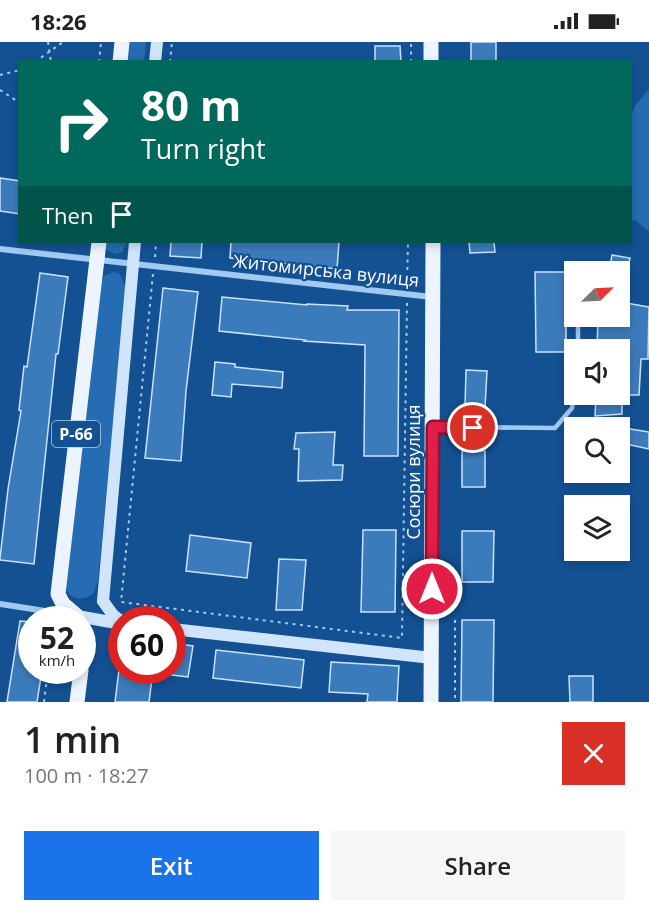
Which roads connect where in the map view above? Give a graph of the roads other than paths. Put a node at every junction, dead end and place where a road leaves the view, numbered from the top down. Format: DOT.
graph roads {
  1 [pos="122,42"];
  2 [pos="157,42"];
  3 [pos="431,42"];
  4 [pos="120,60"];
  5 [pos="155,60"];
  6 [pos="431,60"];
  7 [pos="99,243"];
  8 [pos="135,243"];
  9 [pos="433,243"];
  10 [pos="0,249"];
  11 [pos="97,260"];
  12 [pos="133,264"];
  13 [pos="433,297"];
  14 [pos="573,405"];
  15 [pos="433,427"];
  16 [pos="103,600"];
  17 [pos="0,604"];
  18 [pos="65,606"];
  19 [pos="18,607"];
  20 [pos="96,607"];
  21 [pos="108,608"];
  22 [pos="186,632"];
  23 [pos="432,658"];
  24 [pos="79,684"];
  25 [pos="77,702"];
  26 [pos="431,702"];
  1 -- 4 [label="main road"];
  2 -- 5 [label="street"];
  3 -- 6 [label="main road"];
  7 -- 11 [label="main road, Р-66"];
  8 -- 12 [label="street"];
  9 -- 13 [label="main road, Сосюри вулиця"];
  10 -- 11 [label="street, Житомирська вулиця"];
  11 -- 12 [label="street, Житомирська вулиця"];
  11 -- 18 [label="main road, Р-66"];
  12 -- 13 [label="street, Житомирська вулиця"];
  12 -- 16 [label="street"];
  13 -- 15 [label="main road, Сосюри вулиця"];
  14 -- 15 [label="lane"];
  15 -- 23 [label="main road, Сосюри вулиця"];
  16 -- 20 [label="street"];
  16 -- 21 [label="street"];
  17 -- 19 [label="street"];
  22 -- 23 [label="street"];
  23 -- 26 [label="main road, Сосюри вулиця"];
  24 -- 25 [label="main road"];
}
